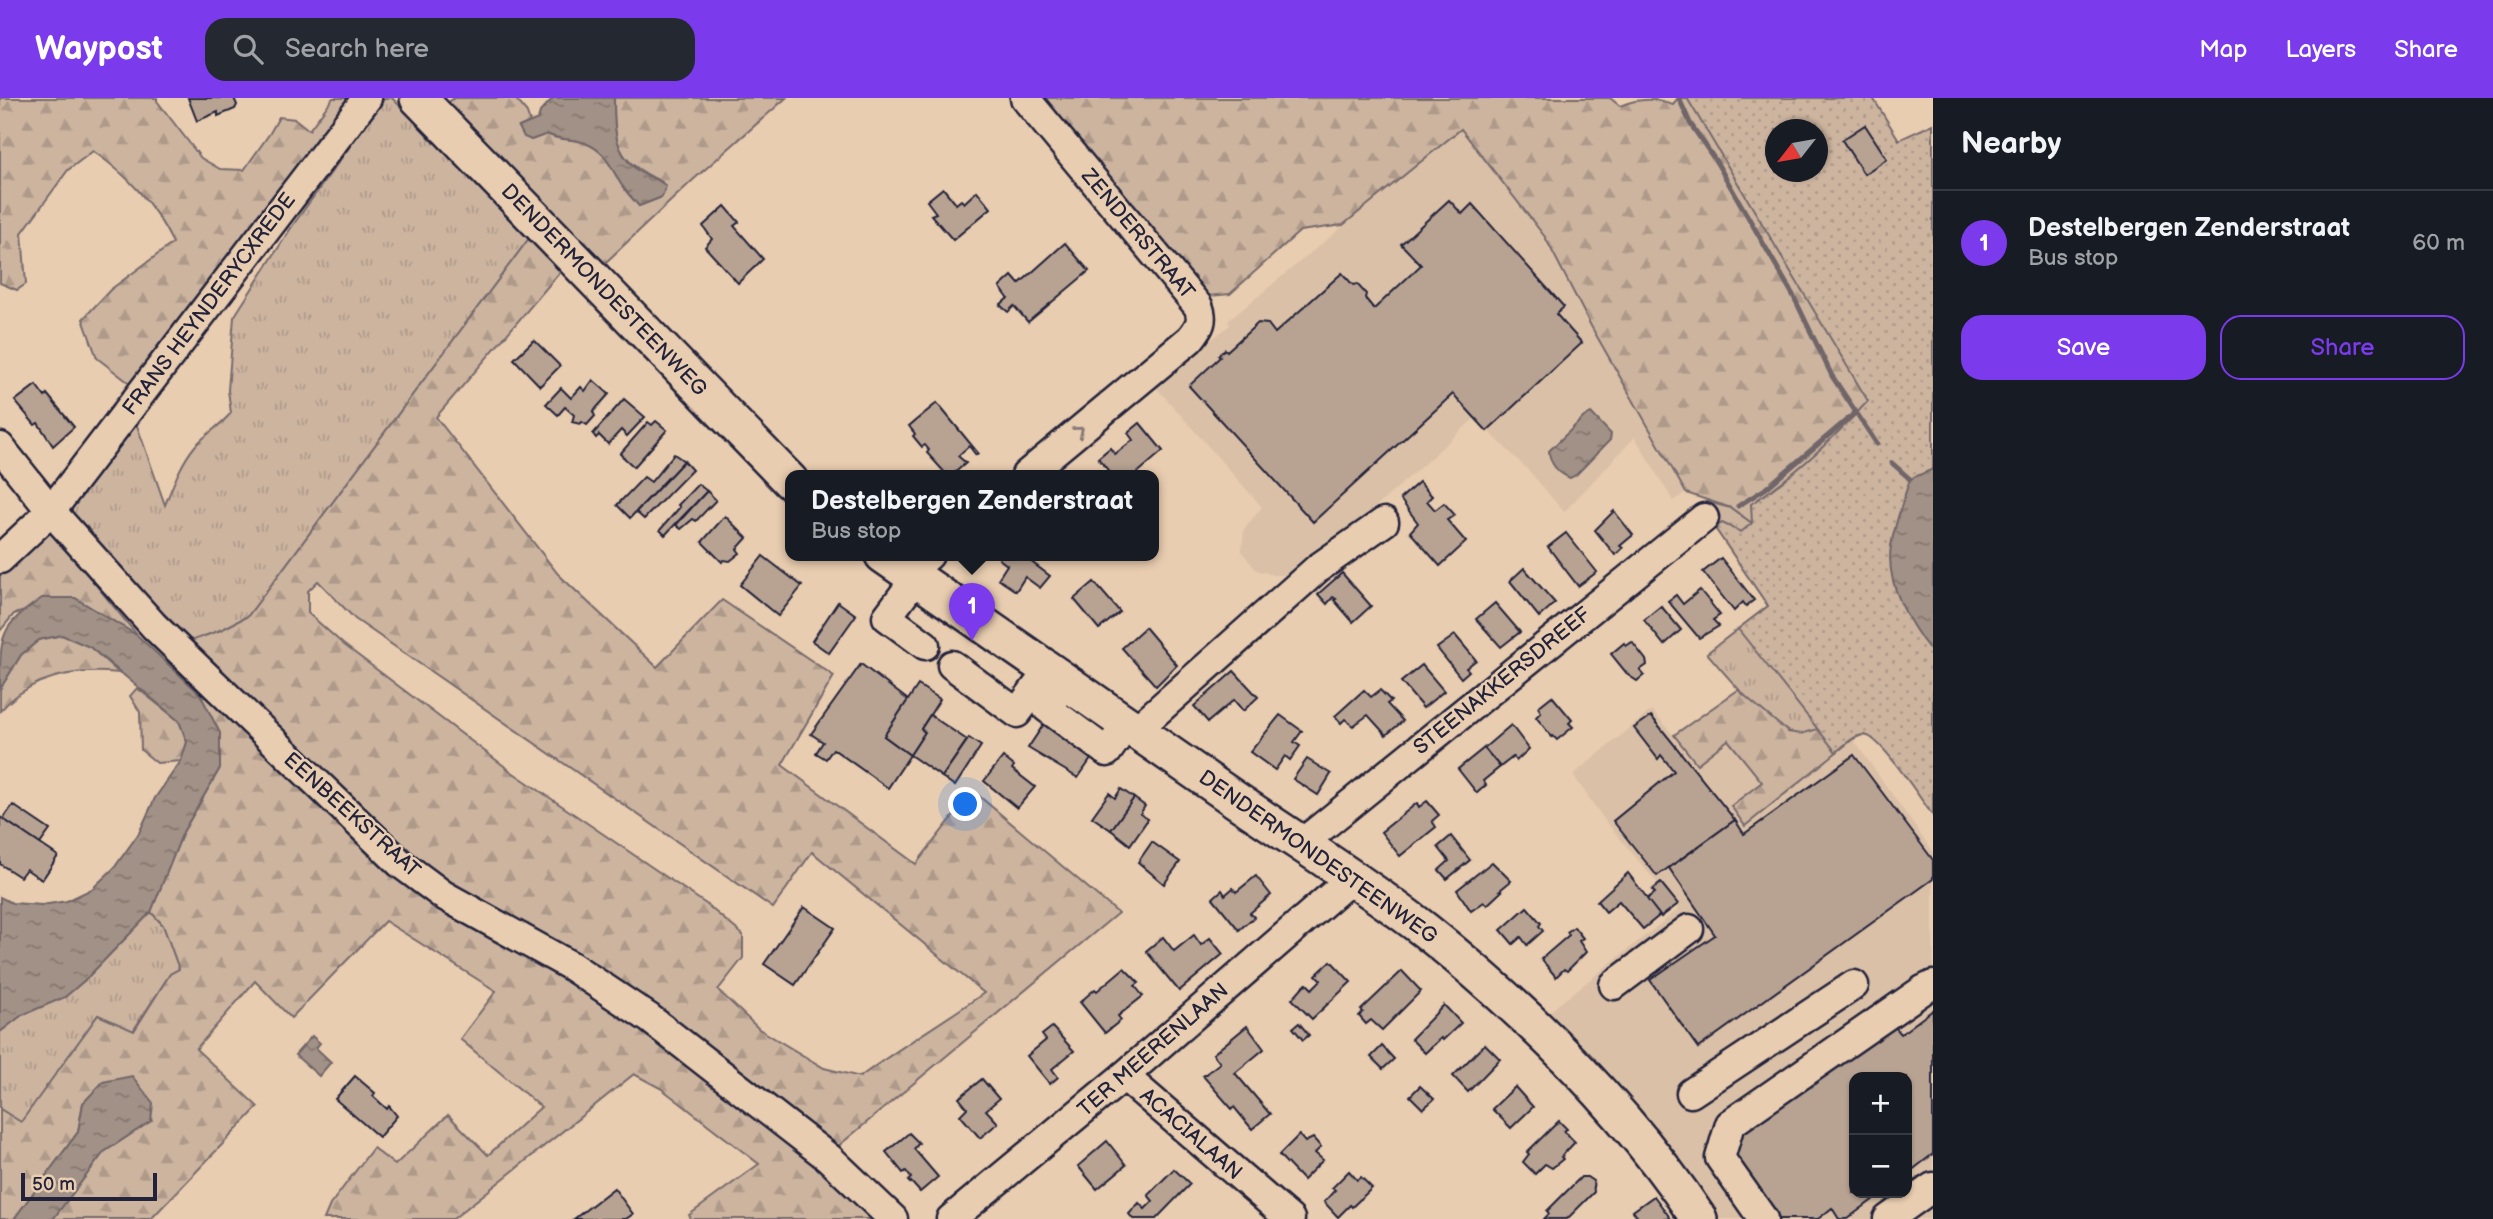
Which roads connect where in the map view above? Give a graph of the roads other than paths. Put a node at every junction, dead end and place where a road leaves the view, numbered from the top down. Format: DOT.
graph roads {
  1 [pos="367,98"];
  2 [pos="418,98"];
  3 [pos="1025,98"];
  4 [pos="0,447"];
  5 [pos="1032,470"];
  6 [pos="785,476"];
  7 [pos="51,511"];
  8 [pos="1704,518"];
  9 [pos="1384,522"];
  10 [pos="0,559"];
  11 [pos="909,565"];
  12 [pos="925,645"];
  13 [pos="952,665"];
  14 [pos="1058,676"];
  15 [pos="1132,727"];
  16 [pos="1301,844"];
  17 [pos="1352,878"];
  18 [pos="1689,929"];
  19 [pos="1614,985"];
  20 [pos="1854,985"];
  21 [pos="1933,985"];
  22 [pos="1124,1076"];
  23 [pos="1691,1093"];
  24 [pos="1928,1195"];
  25 [pos="893,1219"];
  26 [pos="951,1219"];
  27 [pos="1290,1219"];
  28 [pos="1699,1219"];
  29 [pos="1763,1219"];
  30 [pos="1888,1219"];
  1 -- 7 [label="street, FRANS HEYNDERYCXREDE"];
  2 -- 6 [label="main road, DENDERMONDESTEENWEG"];
  5 -- 3 [label="street, ZENDERSTRAAT, one-way"];
  4 -- 7 [label="street, EENBEEKSTRAAT"];
  7 -- 10 [label="street, FRANS HEYNDERYCXREDE"];
  7 -- 25 [label="street, EENBEEKSTRAAT"];
  8 -- 16 [label="street, STEENAKKERSDREEF"];
  9 -- 15 [label="street"];
  11 -- 12 [label="street"];
  11 -- 14 [label="main road, DENDERMONDESTEENWEG"];
  13 -- 14 [label="street"];
  14 -- 15 [label="main road, DENDERMONDESTEENWEG"];
  15 -- 16 [label="main road, DENDERMONDESTEENWEG"];
  16 -- 17 [label="main road, DENDERMONDESTEENWEG"];
  17 -- 22 [label="street, TER MEERENLAAN"];
  17 -- 28 [label="main road, DENDERMONDESTEENWEG"];
  18 -- 19 [label="street"];
  20 -- 23 [label="street"];
  21 -- 29 [label="street"];
  22 -- 26 [label="street, TER MEERENLAAN"];
  22 -- 27 [label="street, ACACIALAAN"];
  24 -- 30 [label="street"];
}
